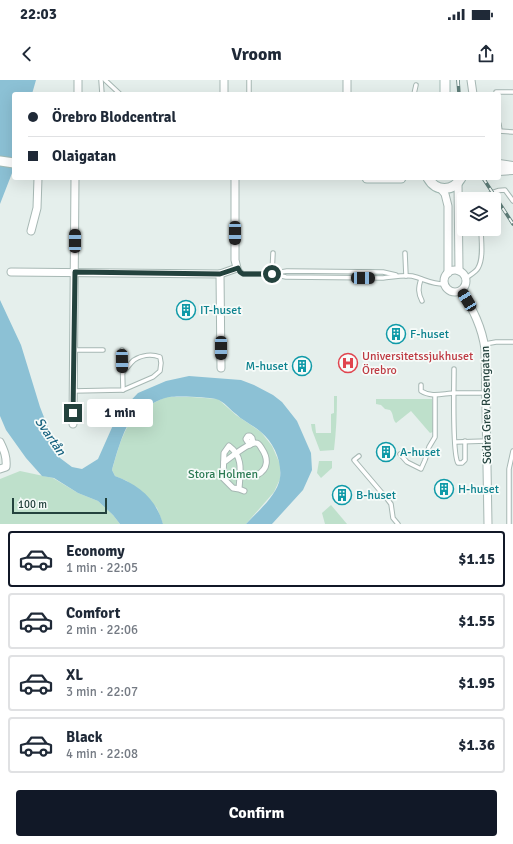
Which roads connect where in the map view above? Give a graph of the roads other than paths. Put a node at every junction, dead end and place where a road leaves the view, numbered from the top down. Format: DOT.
graph roads {
  1 [pos="78,80"];
  2 [pos="100,80"];
  3 [pos="105,80"];
  4 [pos="224,80"];
  5 [pos="249,80"];
  6 [pos="347,80"];
  7 [pos="445,80"];
  8 [pos="471,80"];
  9 [pos="416,85"];
  10 [pos="78,92"];
  11 [pos="102,92"];
  12 [pos="118,92"];
  13 [pos="224,92"];
  14 [pos="249,92"];
  15 [pos="347,92"];
  16 [pos="414,92"];
  17 [pos="444,92"];
  18 [pos="473,92"];
  19 [pos="501,92"];
  20 [pos="513,92"];
  21 [pos="501,131"];
  22 [pos="513,132"];
  23 [pos="0,161"];
  24 [pos="12,163"];
  25 [pos="501,164"];
  26 [pos="513,166"];
  27 [pos="513,170"];
  28 [pos="501,171"];
  29 [pos="38,180"];
  30 [pos="75,180"];
  31 [pos="235,180"];
  32 [pos="429,180"];
  33 [pos="460,180"];
  34 [pos="442,189"];
  35 [pos="492,192"];
  36 [pos="513,201"];
  37 [pos="31,231"];
  38 [pos="481,236"];
  39 [pos="273,253"];
  40 [pos="405,253"];
  41 [pos="238,268"];
  42 [pos="459,271"];
  43 [pos="11,272"];
  44 [pos="75,272"];
  45 [pos="448,273"];
  46 [pos="220,274"];
  47 [pos="272,274"];
  48 [pos="398,276"];
  49 [pos="406,276"];
  50 [pos="466,278"];
  51 [pos="421,279"];
  52 [pos="444,284"];
  53 [pos="462,291"];
  54 [pos="422,301"];
  55 [pos="513,342"];
  56 [pos="485,344"];
  57 [pos="74,350"];
  58 [pos="103,350"];
  59 [pos="122,350"];
  60 [pos="221,368"];
  61 [pos="454,369"];
  62 [pos="123,372"];
  63 [pos="421,385"];
  64 [pos="123,390"];
  65 [pos="73,391"];
  66 [pos="454,393"];
  67 [pos="486,393"];
  68 [pos="435,395"];
  69 [pos="73,424"];
  70 [pos="465,441"];
  71 [pos="487,441"];
  72 [pos="0,442"];
  73 [pos="456,442"];
  74 [pos="513,451"];
  75 [pos="236,454"];
  76 [pos="400,454"];
  77 [pos="359,456"];
  78 [pos="224,462"];
  79 [pos="3,468"];
  80 [pos="224,474"];
  81 [pos="240,475"];
  82 [pos="398,524"];
  83 [pos="488,524"];
  84 [pos="509,524"];
  1 -- 10 [label="street"];
  2 -- 11 [label="lane"];
  3 -- 12 [label="lane"];
  4 -- 13 [label="street"];
  5 -- 14 [label="lane"];
  6 -- 15 [label="street"];
  7 -- 17 [label="main road"];
  8 -- 18 [label="street"];
  9 -- 16 [label="lane"];
  19 -- 20 [label="lane"];
  21 -- 22 [label="lane"];
  23 -- 24 [label="main road"];
  25 -- 26 [label="street"];
  27 -- 28 [label="street"];
  29 -- 37 [label="street"];
  30 -- 44 [label="street"];
  31 -- 41 [label="street"];
  32 -- 34 [label="main road"];
  33 -- 34 [label="main road"];
  33 -- 42 [label="street"];
  34 -- 45 [label="street"];
  35 -- 36 [label="lane"];
  38 -- 50 [label="lane"];
  39 -- 47 [label="lane"];
  40 -- 49 [label="lane"];
  41 -- 46 [label="street"];
  41 -- 47 [label="lane"];
  42 -- 45 [label="street"];
  42 -- 50 [label="street"];
  43 -- 44 [label="street"];
  44 -- 46 [label="street"];
  44 -- 57 [label="street"];
  45 -- 52 [label="street"];
  46 -- 60 [label="street"];
  47 -- 48 [label="lane"];
  47 -- 48 [label="lane"];
  48 -- 49 [label="lane"];
  49 -- 51 [label="lane"];
  50 -- 53 [label="street"];
  51 -- 52 [label="lane"];
  51 -- 54 [label="lane"];
  52 -- 53 [label="street"];
  53 -- 56 [label="street, Södra Grev Rosengatan"];
  55 -- 56 [label="lane"];
  56 -- 67 [label="street, Södra Grev Rosengatan"];
  57 -- 58 [label="lane"];
  57 -- 65 [label="street"];
  59 -- 62 [label="lane"];
  61 -- 66 [label="lane"];
  62 -- 64 [label="lane"];
  62 -- 64 [label="lane"];
  63 -- 68 [label="lane"];
  64 -- 65 [label="lane"];
  65 -- 69 [label="street"];
  66 -- 67 [label="lane"];
  66 -- 68 [label="lane"];
  66 -- 73 [label="lane"];
  67 -- 71 [label="street, Södra Grev Rosengatan"];
  68 -- 76 [label="lane"];
  70 -- 71 [label="lane"];
  70 -- 73 [label="lane"];
  70 -- 73 [label="lane"];
  71 -- 83 [label="street, Södra Grev Rosengatan"];
  72 -- 79 [label="street"];
  74 -- 84 [label="lane"];
  75 -- 78 [label="street"];
  75 -- 78 [label="street"];
  75 -- 81 [label="street"];
  75 -- 81 [label="street"];
  77 -- 82 [label="lane"];
  78 -- 80 [label="street"];
  80 -- 81 [label="street"];
  80 -- 81 [label="street"];
}
